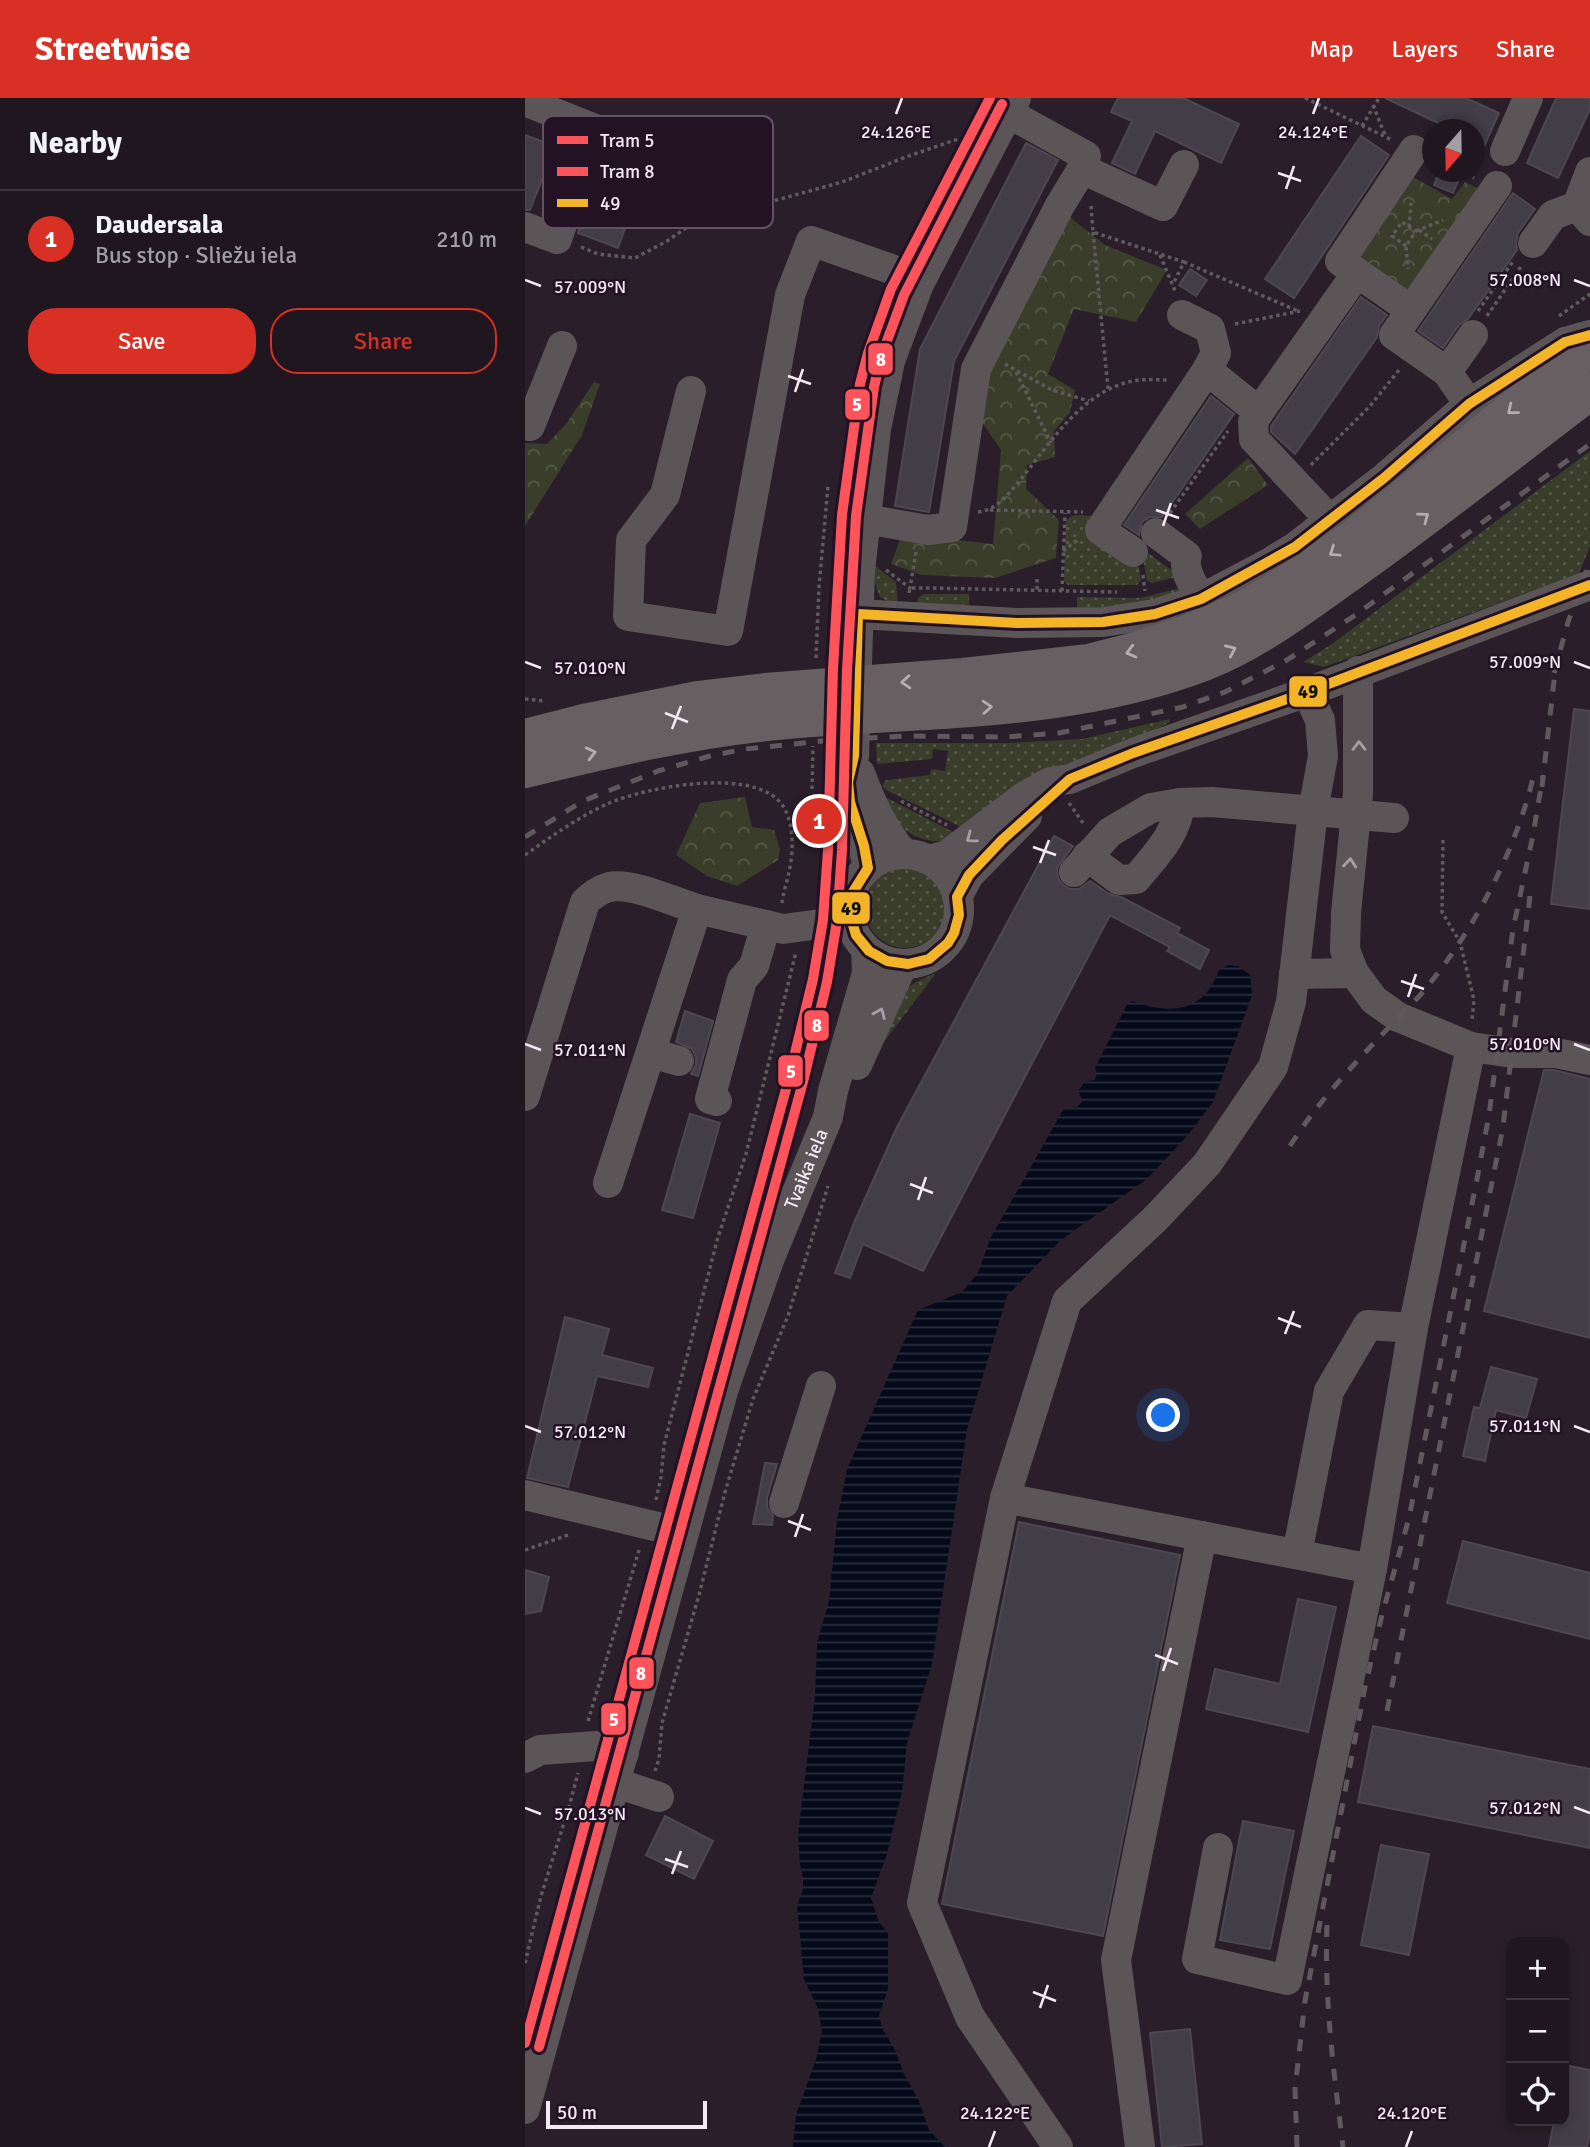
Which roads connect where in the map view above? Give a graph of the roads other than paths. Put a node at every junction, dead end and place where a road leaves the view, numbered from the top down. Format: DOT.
graph roads {
  1 [pos="1528,98"];
  2 [pos="525,102"];
  3 [pos="1012,106"];
  4 [pos="569,107"];
  5 [pos="1505,151"];
  6 [pos="1417,160"];
  7 [pos="1184,165"];
  8 [pos="1590,172"];
  9 [pos="1075,181"];
  10 [pos="1497,187"];
  11 [pos="1583,214"];
  12 [pos="525,227"];
  13 [pos="561,228"];
  14 [pos="1533,243"];
  15 [pos="1357,273"];
  16 [pos="919,284"];
  17 [pos="1411,310"];
  18 [pos="1182,315"];
  19 [pos="1473,327"];
  20 [pos="1588,345"];
  21 [pos="562,346"];
  22 [pos="1447,372"];
  23 [pos="1203,376"];
  24 [pos="691,391"];
  25 [pos="1590,391"];
  26 [pos="1469,404"];
  27 [pos="1256,417"];
  28 [pos="525,424"];
  29 [pos="865,519"];
  30 [pos="1331,521"];
  31 [pos="1156,533"];
  32 [pos="1133,552"];
  33 [pos="1590,585"];
  34 [pos="1201,599"];
  35 [pos="1590,605"];
  36 [pos="858,614"];
  37 [pos="1358,671"];
  38 [pos="1307,692"];
  39 [pos="525,738"];
  40 [pos="854,756"];
  41 [pos="525,769"];
  42 [pos="1068,789"];
  43 [pos="1180,803"];
  44 [pos="1313,811"];
  45 [pos="1355,814"];
  46 [pos="1394,818"];
  47 [pos="917,857"];
  48 [pos="868,868"];
  49 [pos="957,897"];
  50 [pos="697,909"];
  51 [pos="850,920"];
  52 [pos="784,927"];
  53 [pos="866,949"];
  54 [pos="903,964"];
  55 [pos="1354,973"];
  56 [pos="1294,974"];
  57 [pos="1471,1046"];
  58 [pos="1590,1060"];
  59 [pos="525,1096"];
  60 [pos="717,1101"];
  61 [pos="828,1117"];
  62 [pos="608,1183"];
  63 [pos="1413,1328"];
  64 [pos="821,1386"];
  65 [pos="525,1495"];
  66 [pos="1005,1497"];
  67 [pos="784,1503"];
  68 [pos="683,1533"];
  69 [pos="1202,1536"];
  70 [pos="1297,1554"];
  71 [pos="1372,1569"];
  72 [pos="624,1753"];
  73 [pos="525,1758"];
  74 [pos="615,1783"];
  75 [pos="654,1795"];
  76 [pos="1218,1848"];
  77 [pos="525,2109"];
  78 [pos="1058,2147"];
  79 [pos="1140,2147"];
  1 -- 5 [label="street"];
  2 -- 4 [label="street"];
  3 -- 9 [label="street"];
  3 -- 16 [label="street"];
  6 -- 15 [label="street"];
  7 -- 9 [label="street"];
  8 -- 11 [label="street"];
  9 -- 29 [label="street"];
  10 -- 17 [label="street"];
  11 -- 14 [label="street"];
  12 -- 13 [label="street"];
  15 -- 17 [label="street"];
  15 -- 27 [label="street"];
  16 -- 24 [label="street"];
  16 -- 29 [label="street"];
  17 -- 22 [label="street"];
  18 -- 23 [label="street"];
  19 -- 22 [label="street"];
  20 -- 26 [label="street"];
  20 -- 39 [label="main road, one-way"];
  21 -- 28 [label="street"];
  22 -- 26 [label="street"];
  23 -- 27 [label="street"];
  23 -- 32 [label="street"];
  41 -- 25 [label="main road, one-way"];
  26 -- 30 [label="street"];
  27 -- 30 [label="street"];
  29 -- 36 [label="street"];
  30 -- 34 [label="street"];
  31 -- 34 [label="street"];
  33 -- 35 [label="street"];
  33 -- 37 [label="street"];
  34 -- 36 [label="street"];
  36 -- 40 [label="street"];
  37 -- 38 [label="street"];
  45 -- 37 [label="street, one-way"];
  38 -- 42 [label="street"];
  38 -- 44 [label="street"];
  40 -- 47 [label="street"];
  40 -- 48 [label="street"];
  42 -- 47 [label="street, one-way"];
  42 -- 49 [label="street"];
  43 -- 43 [label="street"];
  43 -- 44 [label="street"];
  44 -- 45 [label="street"];
  44 -- 56 [label="street"];
  45 -- 46 [label="street"];
  55 -- 45 [label="street, one-way"];
  47 -- 48 [label="street"];
  47 -- 49 [label="street"];
  48 -- 51 [label="street"];
  49 -- 54 [label="street"];
  50 -- 52 [label="street"];
  50 -- 59 [label="street"];
  50 -- 62 [label="street"];
  51 -- 52 [label="street"];
  51 -- 53 [label="street"];
  52 -- 60 [label="street"];
  53 -- 54 [label="street"];
  53 -- 61 [label="street, Tvaika iela"];
  61 -- 54 [label="street, Tvaika iela, one-way"];
  55 -- 56 [label="street"];
  55 -- 57 [label="street"];
  56 -- 66 [label="street"];
  57 -- 58 [label="street"];
  57 -- 63 [label="street"];
  61 -- 68 [label="street, Tvaika iela"];
  63 -- 70 [label="street"];
  63 -- 71 [label="street"];
  64 -- 67 [label="street"];
  65 -- 68 [label="street"];
  66 -- 69 [label="street"];
  66 -- 78 [label="street"];
  68 -- 72 [label="street, Tvaika iela"];
  69 -- 70 [label="street"];
  69 -- 79 [label="street"];
  70 -- 71 [label="street"];
  71 -- 76 [label="street"];
  72 -- 73 [label="street"];
  72 -- 74 [label="street, Tvaika iela"];
  74 -- 75 [label="street"];
  74 -- 77 [label="street, Tvaika iela"];
}
